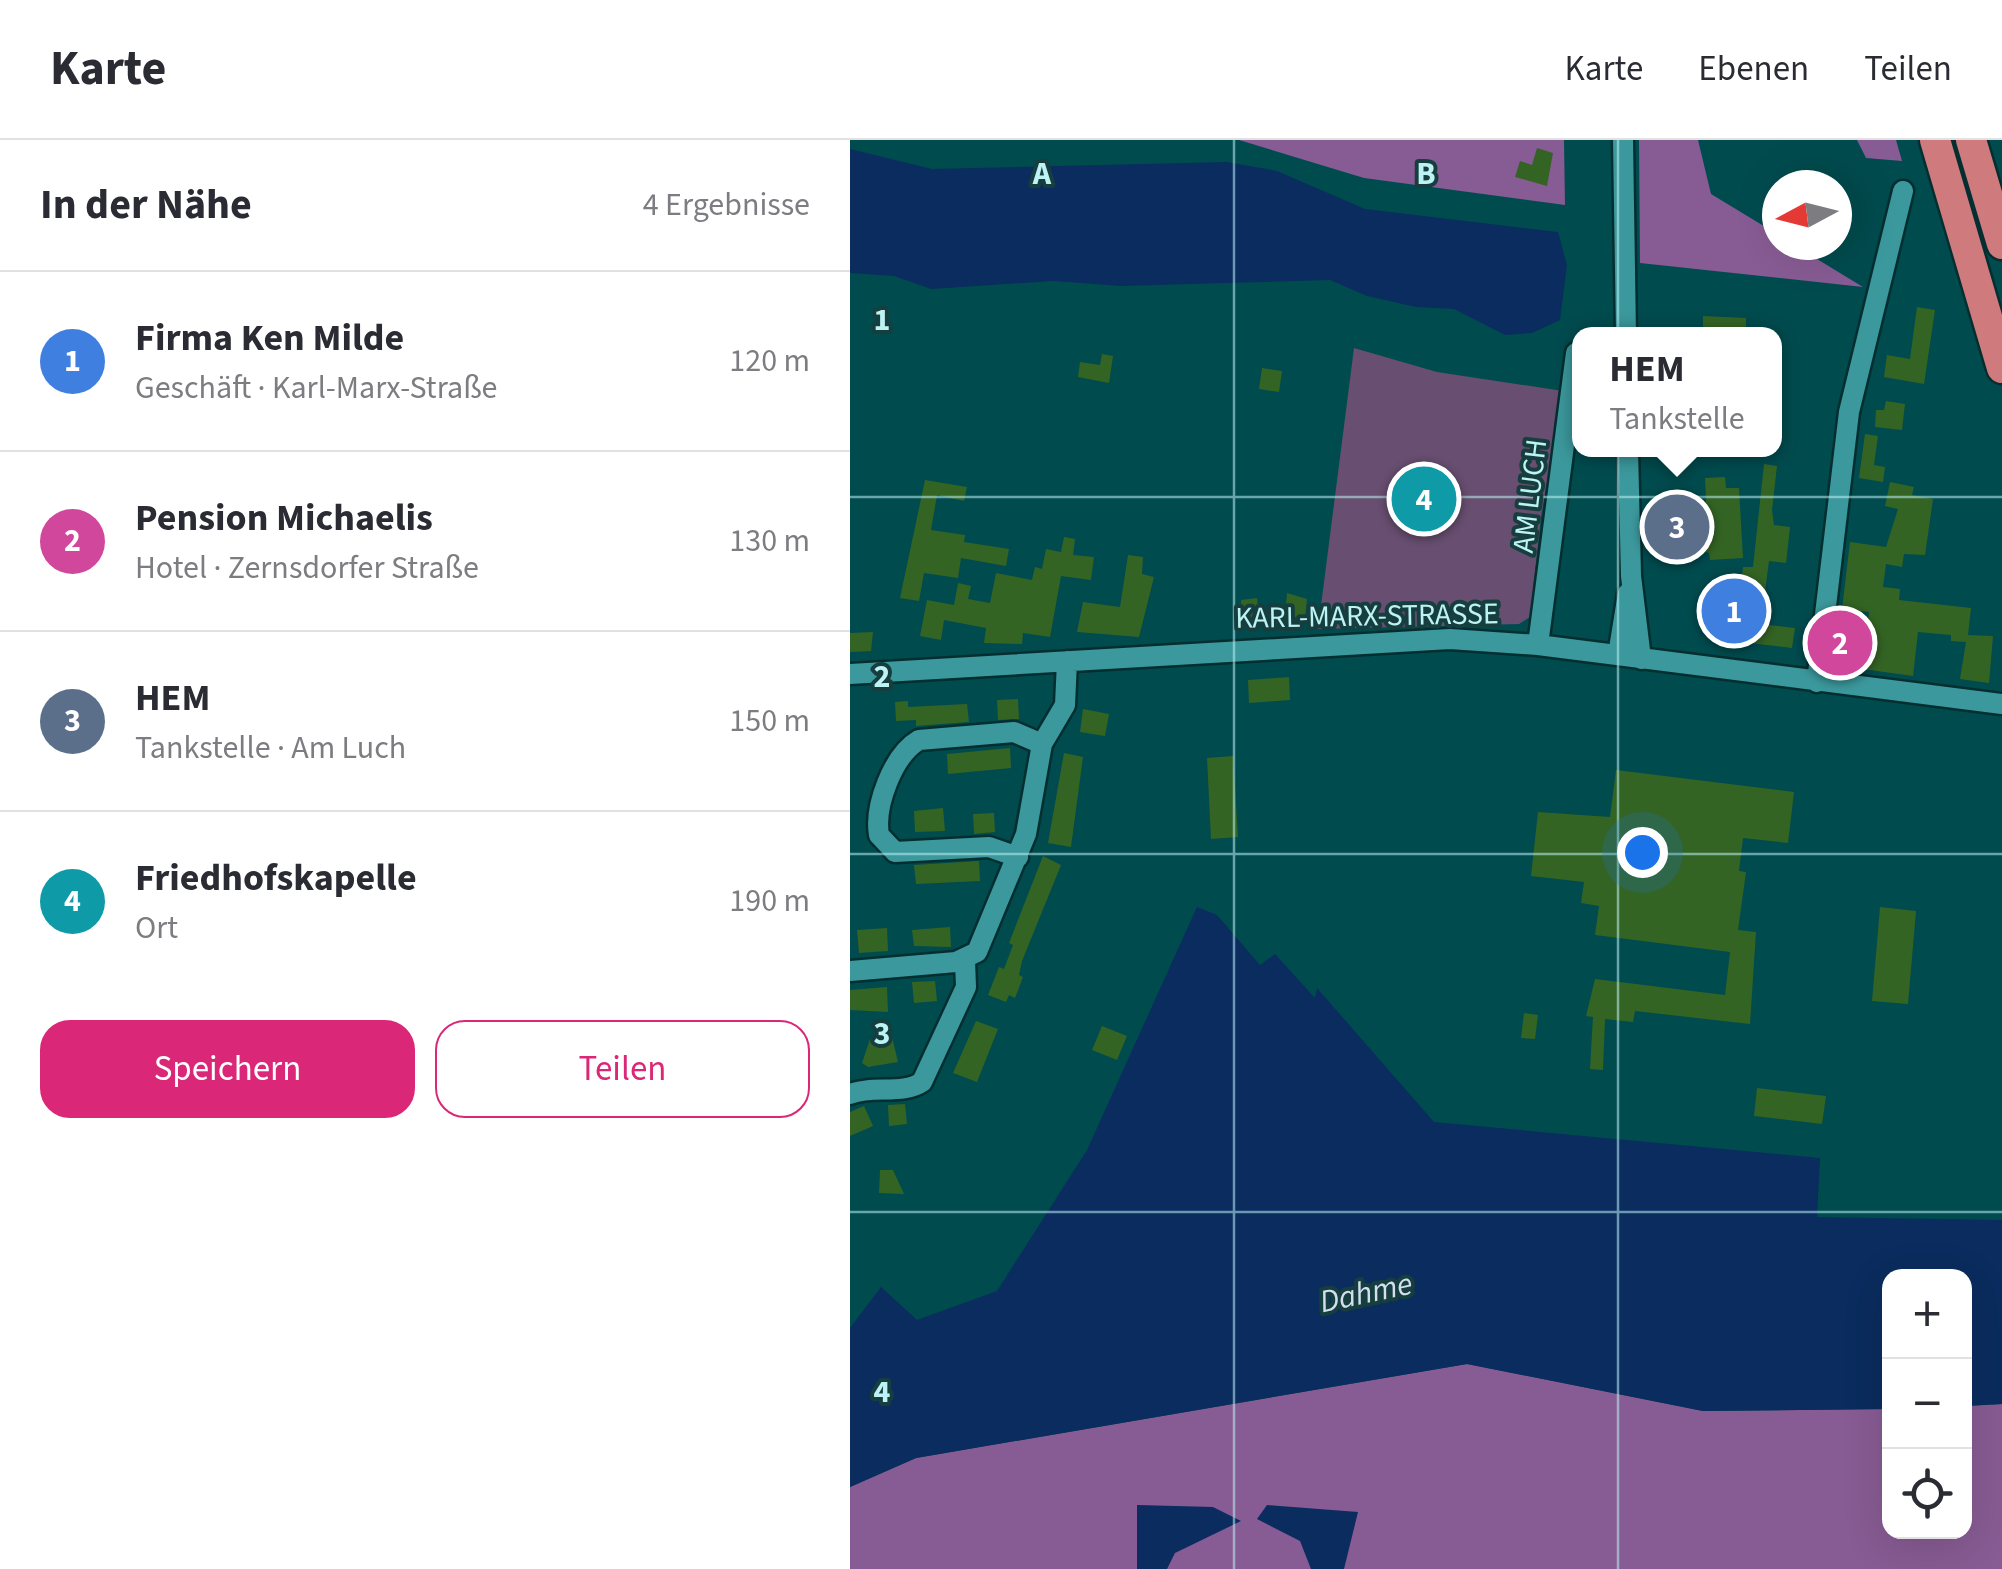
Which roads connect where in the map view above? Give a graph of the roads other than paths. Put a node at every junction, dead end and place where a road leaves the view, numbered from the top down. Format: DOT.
graph roads {
  1 [pos="1624,140"];
  2 [pos="1935,140"];
  3 [pos="1971,140"];
  4 [pos="1903,191"];
  5 [pos="2002,244"];
  6 [pos="1626,327"];
  7 [pos="2002,368"];
  8 [pos="1572,390"];
  9 [pos="1628,457"];
  10 [pos="1631,576"];
  11 [pos="1538,645"];
  12 [pos="1618,656"];
  13 [pos="1641,659"];
  14 [pos="1067,660"];
  15 [pos="850,674"];
  16 [pos="1817,682"];
  17 [pos="2002,704"];
  18 [pos="1042,744"];
  19 [pos="1018,857"];
  20 [pos="965,961"];
  21 [pos="850,970"];
  22 [pos="850,1094"];
  1 -- 6 [label="street"];
  2 -- 7 [label="highway"];
  3 -- 5 [label="highway"];
  4 -- 16 [label="street"];
  8 -- 11 [label="street, AM LUCH"];
  9 -- 10 [label="street"];
  10 -- 12 [label="street"];
  10 -- 13 [label="street"];
  11 -- 12 [label="street, KARL-MARX-STRASSE"];
  11 -- 14 [label="street, KARL-MARX-STRASSE"];
  12 -- 13 [label="street, KARL-MARX-STRASSE"];
  13 -- 16 [label="street, KARL-MARX-STRASSE"];
  14 -- 15 [label="street, KARL-MARX-STRASSE"];
  14 -- 18 [label="street"];
  16 -- 17 [label="street, KARL-MARX-STRASSE"];
  18 -- 19 [label="street"];
  18 -- 19 [label="street"];
  19 -- 20 [label="street"];
  20 -- 21 [label="street"];
  20 -- 22 [label="street"];
}
